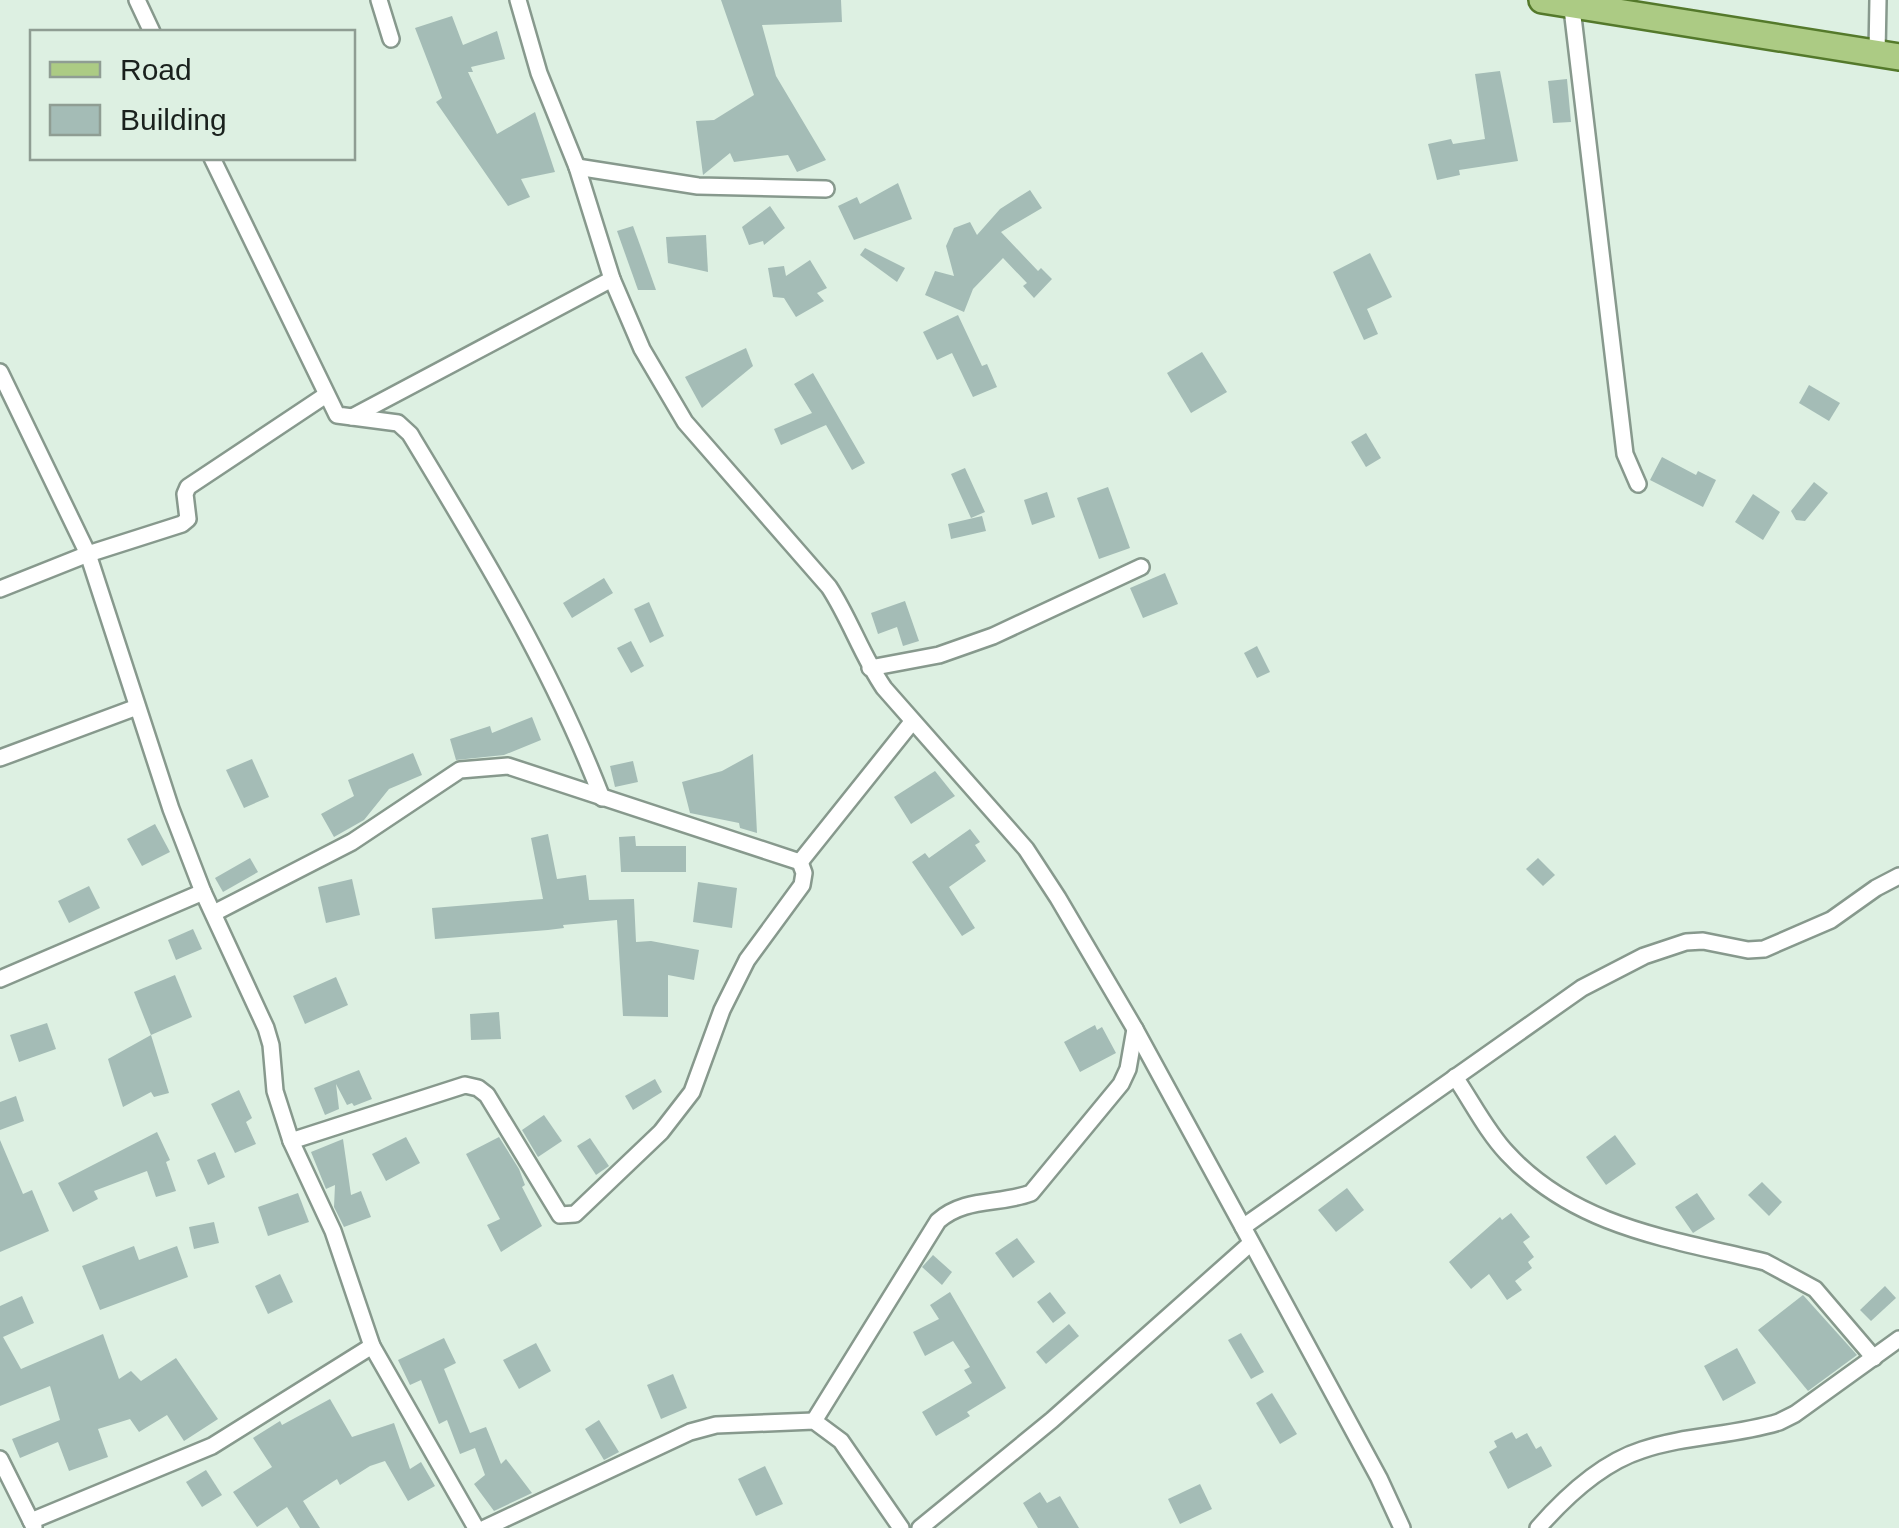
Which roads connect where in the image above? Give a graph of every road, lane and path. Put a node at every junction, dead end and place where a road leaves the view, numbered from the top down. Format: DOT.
graph roads {
  1 [pos="137,0"];
  2 [pos="379,0"];
  3 [pos="518,0"];
  4 [pos="1542,0"];
  5 [pos="1878,0"];
  6 [pos="1570,2"];
  7 [pos="151,30"];
  8 [pos="391,39"];
  9 [pos="1888,55"];
  10 [pos="213,160"];
  11 [pos="577,167"];
  12 [pos="826,189"];
  13 [pos="612,279"];
  14 [pos="2,381"];
  15 [pos="326,395"];
  16 [pos="352,417"];
  17 [pos="1638,484"];
  18 [pos="88,554"];
  19 [pos="1142,567"];
  20 [pos="0,589"];
  21 [pos="870,668"];
  22 [pos="137,707"];
  23 [pos="912,722"];
  24 [pos="0,758"];
  25 [pos="602,798"];
  26 [pos="800,862"];
  27 [pos="1899,876"];
  28 [pos="203,892"];
  29 [pos="214,913"];
  30 [pos="0,979"];
  31 [pos="1135,1029"];
  32 [pos="1455,1077"];
  33 [pos="292,1142"];
  34 [pos="1243,1226"];
  35 [pos="1251,1243"];
  36 [pos="1899,1339"];
  37 [pos="372,1346"];
  38 [pos="1874,1358"];
  39 [pos="814,1421"];
  40 [pos="0,1460"];
  41 [pos="33,1525"];
  42 [pos="476,1528"];
  43 [pos="486,1528"];
  44 [pos="901,1528"];
  45 [pos="920,1528"];
  46 [pos="1402,1528"];
  47 [pos="1538,1528"];
  1 -- 7 [label="street"];
  2 -- 8 [label="street"];
  3 -- 11 [label="street"];
  4 -- 6 [label="main road"];
  5 -- 9 [label="street"];
  6 -- 9 [label="main road"];
  6 -- 17 [label="street"];
  10 -- 15 [label="street"];
  11 -- 12 [label="street"];
  11 -- 13 [label="street"];
  13 -- 16 [label="street"];
  13 -- 21 [label="street"];
  14 -- 18 [label="street"];
  15 -- 16 [label="street"];
  15 -- 18 [label="street"];
  16 -- 25 [label="street"];
  18 -- 20 [label="street"];
  18 -- 22 [label="street"];
  19 -- 21 [label="street"];
  21 -- 23 [label="street"];
  22 -- 24 [label="street"];
  22 -- 28 [label="street"];
  23 -- 26 [label="street"];
  23 -- 31 [label="street"];
  25 -- 26 [label="street"];
  25 -- 29 [label="street"];
  26 -- 33 [label="street"];
  27 -- 32 [label="street"];
  28 -- 29 [label="street"];
  28 -- 30 [label="street"];
  29 -- 33 [label="street"];
  31 -- 34 [label="street"];
  31 -- 39 [label="street"];
  32 -- 34 [label="street"];
  32 -- 38 [label="street"];
  33 -- 37 [label="street"];
  34 -- 35 [label="street"];
  35 -- 45 [label="street"];
  35 -- 46 [label="street"];
  36 -- 38 [label="street"];
  37 -- 41 [label="street"];
  37 -- 42 [label="street"];
  38 -- 47 [label="street"];
  39 -- 43 [label="street"];
  39 -- 44 [label="street"];
  40 -- 41 [label="street"];
}
